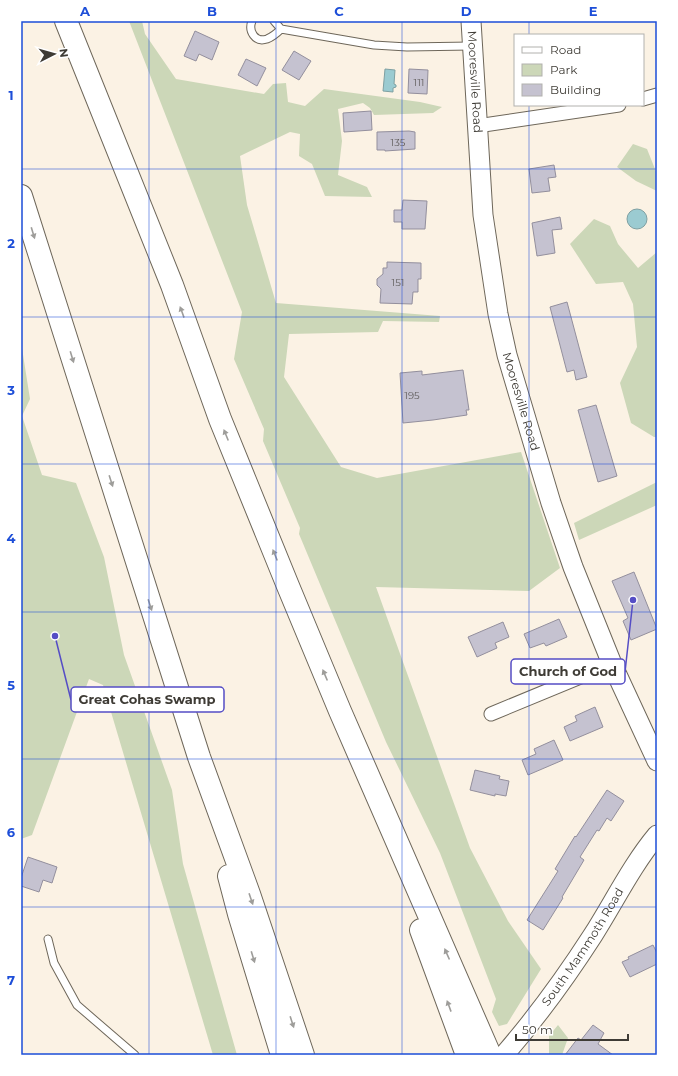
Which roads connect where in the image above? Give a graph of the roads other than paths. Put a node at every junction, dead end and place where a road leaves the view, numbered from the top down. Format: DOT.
graph roads {
  1 [pos="66,21"];
  2 [pos="252,21"];
  3 [pos="274,21"];
  4 [pos="471,21"];
  5 [pos="281,29"];
  6 [pos="472,46"];
  7 [pos="657,95"];
  8 [pos="644,99"];
  9 [pos="612,106"];
  10 [pos="477,126"];
  11 [pos="21,196"];
  12 [pos="612,664"];
  13 [pos="340,711"];
  14 [pos="491,714"];
  15 [pos="199,757"];
  16 [pos="657,761"];
  17 [pos="657,835"];
  18 [pos="48,939"];
  19 [pos="465,1049"];
  20 [pos="135,1055"];
  21 [pos="282,1055"];
  22 [pos="303,1055"];
  23 [pos="490,1055"];
  24 [pos="504,1055"];
  13 -- 1 [label="highway, one-way"];
  2 -- 5 [label="lane"];
  3 -- 5 [label="lane"];
  4 -- 6 [label="street, Mooresville Road"];
  5 -- 6 [label="lane"];
  6 -- 10 [label="street, Mooresville Road"];
  7 -- 8 [label="street"];
  9 -- 10 [label="street"];
  10 -- 12 [label="street, Mooresville Road"];
  11 -- 15 [label="highway, one-way"];
  12 -- 14 [label="street"];
  12 -- 16 [label="street, Mooresville Road"];
  19 -- 13 [label="highway, one-way"];
  23 -- 13 [label="highway, one-way"];
  15 -- 21 [label="highway, one-way"];
  15 -- 22 [label="highway, one-way"];
  17 -- 24 [label="street, South Mammoth Road"];
  18 -- 20 [label="lane"];
}
